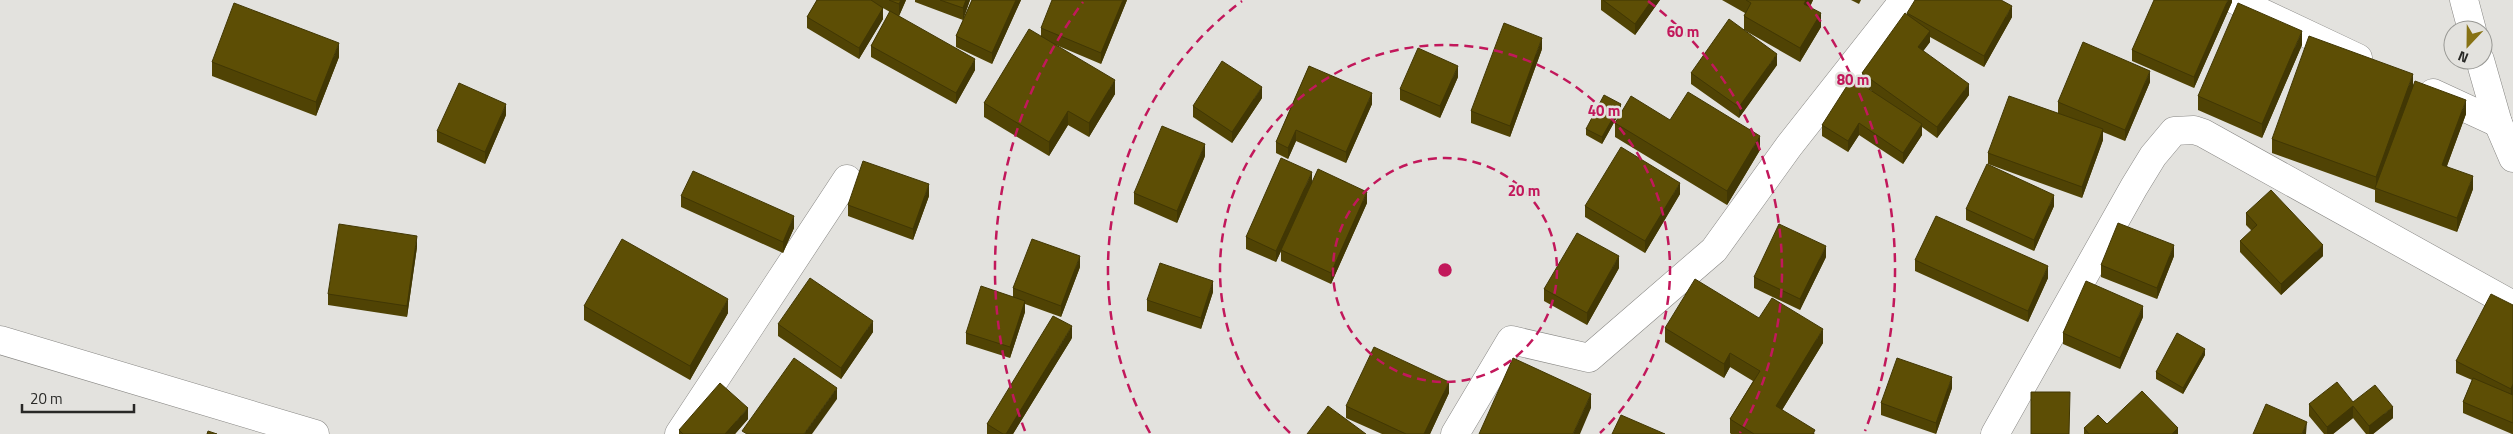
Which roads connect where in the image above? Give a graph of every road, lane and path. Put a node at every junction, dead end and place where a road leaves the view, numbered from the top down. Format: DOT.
graph roads {
  1 [pos="1904,0"];
  2 [pos="2235,0"];
  3 [pos="2464,0"];
  4 [pos="2469,20"];
  5 [pos="2380,68"];
  6 [pos="2483,70"];
  7 [pos="2407,81"];
  8 [pos="2498,123"];
  9 [pos="2513,158"];
  10 [pos="847,179"];
  11 [pos="2513,305"];
  12 [pos="0,340"];
  13 [pos="315,434"];
  14 [pos="679,434"];
  15 [pos="1455,434"];
  16 [pos="1995,434"];
  1 -- 15 [label="street"];
  2 -- 5 [label="street"];
  3 -- 4 [label="street"];
  6 -- 8 [label="street"];
  7 -- 8 [label="street"];
  8 -- 9 [label="street"];
  10 -- 14 [label="street"];
  11 -- 16 [label="street"];
  12 -- 13 [label="street"];
}
